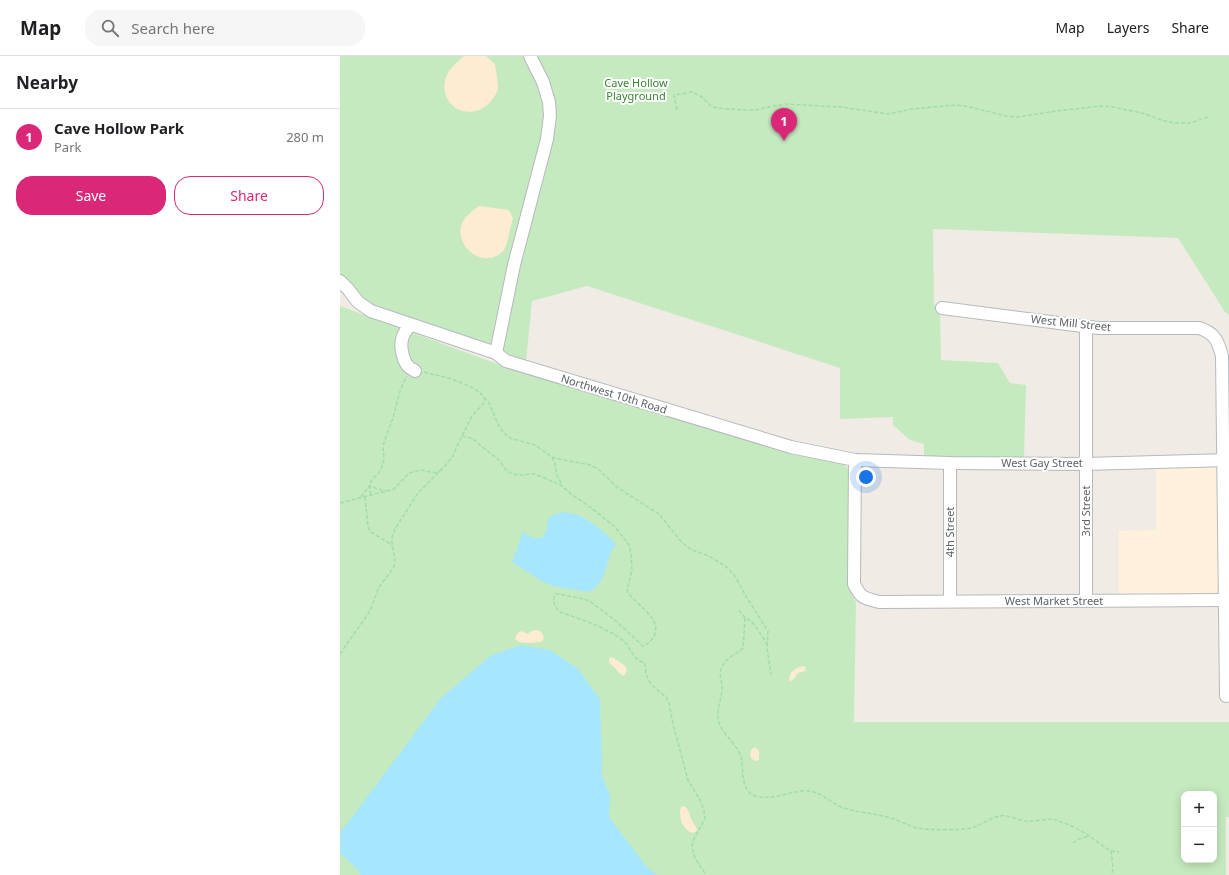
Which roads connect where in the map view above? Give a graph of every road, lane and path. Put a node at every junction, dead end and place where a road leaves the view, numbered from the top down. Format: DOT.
graph roads {
  1 [pos="530,56"];
  2 [pos="677,110"];
  3 [pos="1208,117"];
  4 [pos="340,281"];
  5 [pos="942,308"];
  6 [pos="410,325"];
  7 [pos="1086,326"];
  8 [pos="496,354"];
  9 [pos="415,370"];
  10 [pos="485,398"];
  11 [pos="462,436"];
  12 [pos="552,457"];
  13 [pos="855,460"];
  14 [pos="1226,460"];
  15 [pos="950,463"];
  16 [pos="1085,464"];
  17 [pos="440,471"];
  18 [pos="369,486"];
  19 [pos="562,486"];
  20 [pos="389,491"];
  21 [pos="371,495"];
  22 [pos="361,497"];
  23 [pos="365,497"];
  24 [pos="340,503"];
  25 [pos="392,545"];
  26 [pos="1086,600"];
  27 [pos="1227,600"];
  28 [pos="950,601"];
  29 [pos="739,610"];
  30 [pos="745,618"];
  31 [pos="767,646"];
  32 [pos="340,654"];
  33 [pos="771,675"];
  34 [pos="1226,696"];
  35 [pos="1089,835"];
  36 [pos="1072,843"];
  37 [pos="1111,851"];
  38 [pos="1119,852"];
  39 [pos="706,875"];
  40 [pos="1112,875"];
  1 -- 8 [label="street"];
  2 -- 3 [label="path"];
  4 -- 6 [label="street, Northwest 10th Road"];
  5 -- 7 [label="street, West Mill Street"];
  6 -- 8 [label="street, Northwest 10th Road"];
  6 -- 9 [label="street"];
  7 -- 14 [label="street, West Mill Street"];
  7 -- 16 [label="street, 3rd Street"];
  8 -- 13 [label="street, Northwest 10th Road"];
  9 -- 10 [label="path"];
  9 -- 18 [label="path"];
  10 -- 11 [label="path"];
  10 -- 12 [label="path"];
  11 -- 17 [label="path"];
  11 -- 19 [label="path"];
  12 -- 19 [label="path"];
  12 -- 31 [label="path"];
  13 -- 15 [label="street, West Gay Street"];
  13 -- 28 [label="street, West Market Street"];
  14 -- 16 [label="street, West Gay Street"];
  14 -- 27 [label="street"];
  15 -- 16 [label="street, West Gay Street"];
  15 -- 28 [label="street, 4th Street"];
  16 -- 26 [label="street, 3rd Street"];
  17 -- 20 [label="path"];
  17 -- 25 [label="path"];
  18 -- 20 [label="path"];
  18 -- 21 [label="path"];
  18 -- 22 [label="path"];
  19 -- 39 [label="path"];
  20 -- 21 [label="path"];
  21 -- 23 [label="path"];
  22 -- 23 [label="path"];
  22 -- 24 [label="path"];
  23 -- 25 [label="path"];
  25 -- 32 [label="path"];
  26 -- 27 [label="street, West Market Street"];
  26 -- 28 [label="street, West Market Street"];
  27 -- 34 [label="street"];
  29 -- 30 [label="path"];
  30 -- 31 [label="path"];
  30 -- 35 [label="path"];
  31 -- 33 [label="path"];
  35 -- 36 [label="path"];
  35 -- 37 [label="path"];
  37 -- 38 [label="path"];
  37 -- 40 [label="path"];
}
